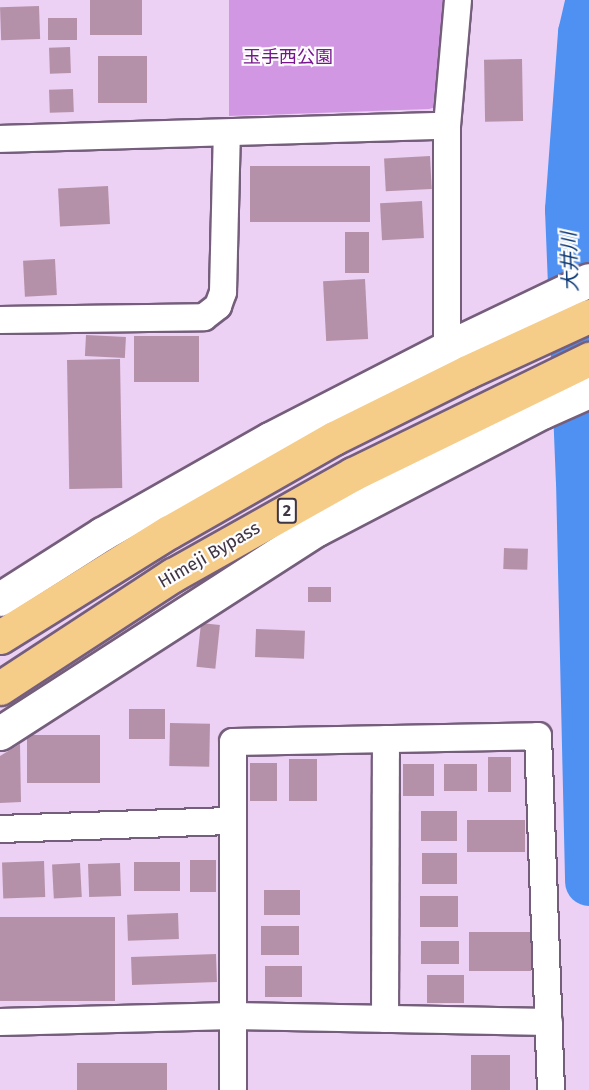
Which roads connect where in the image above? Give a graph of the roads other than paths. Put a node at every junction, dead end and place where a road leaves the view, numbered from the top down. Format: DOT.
graph roads {
  1 [pos="458,0"];
  2 [pos="447,126"];
  3 [pos="227,133"];
  4 [pos="0,139"];
  5 [pos="589,280"];
  6 [pos="589,316"];
  7 [pos="0,320"];
  8 [pos="447,348"];
  9 [pos="589,359"];
  10 [pos="589,391"];
  11 [pos="0,599"];
  12 [pos="0,637"];
  13 [pos="0,688"];
  14 [pos="0,733"];
  15 [pos="386,739"];
  16 [pos="232,821"];
  17 [pos="0,829"];
  18 [pos="233,1016"];
  19 [pos="385,1019"];
  20 [pos="0,1022"];
  21 [pos="549,1022"];
  22 [pos="233,1090"];
  23 [pos="551,1090"];
  1 -- 2 [label="street"];
  2 -- 3 [label="street"];
  2 -- 8 [label="street"];
  3 -- 4 [label="street"];
  3 -- 7 [label="street"];
  5 -- 8 [label="street"];
  6 -- 12 [label="highway, 2"];
  8 -- 11 [label="street"];
  9 -- 13 [label="highway, Himeji Bypass / 2"];
  10 -- 14 [label="street"];
  15 -- 16 [label="street"];
  15 -- 19 [label="street"];
  15 -- 21 [label="street"];
  16 -- 17 [label="street"];
  16 -- 18 [label="street"];
  18 -- 19 [label="street"];
  18 -- 20 [label="street"];
  18 -- 22 [label="street"];
  19 -- 21 [label="street"];
  21 -- 23 [label="street"];
}
